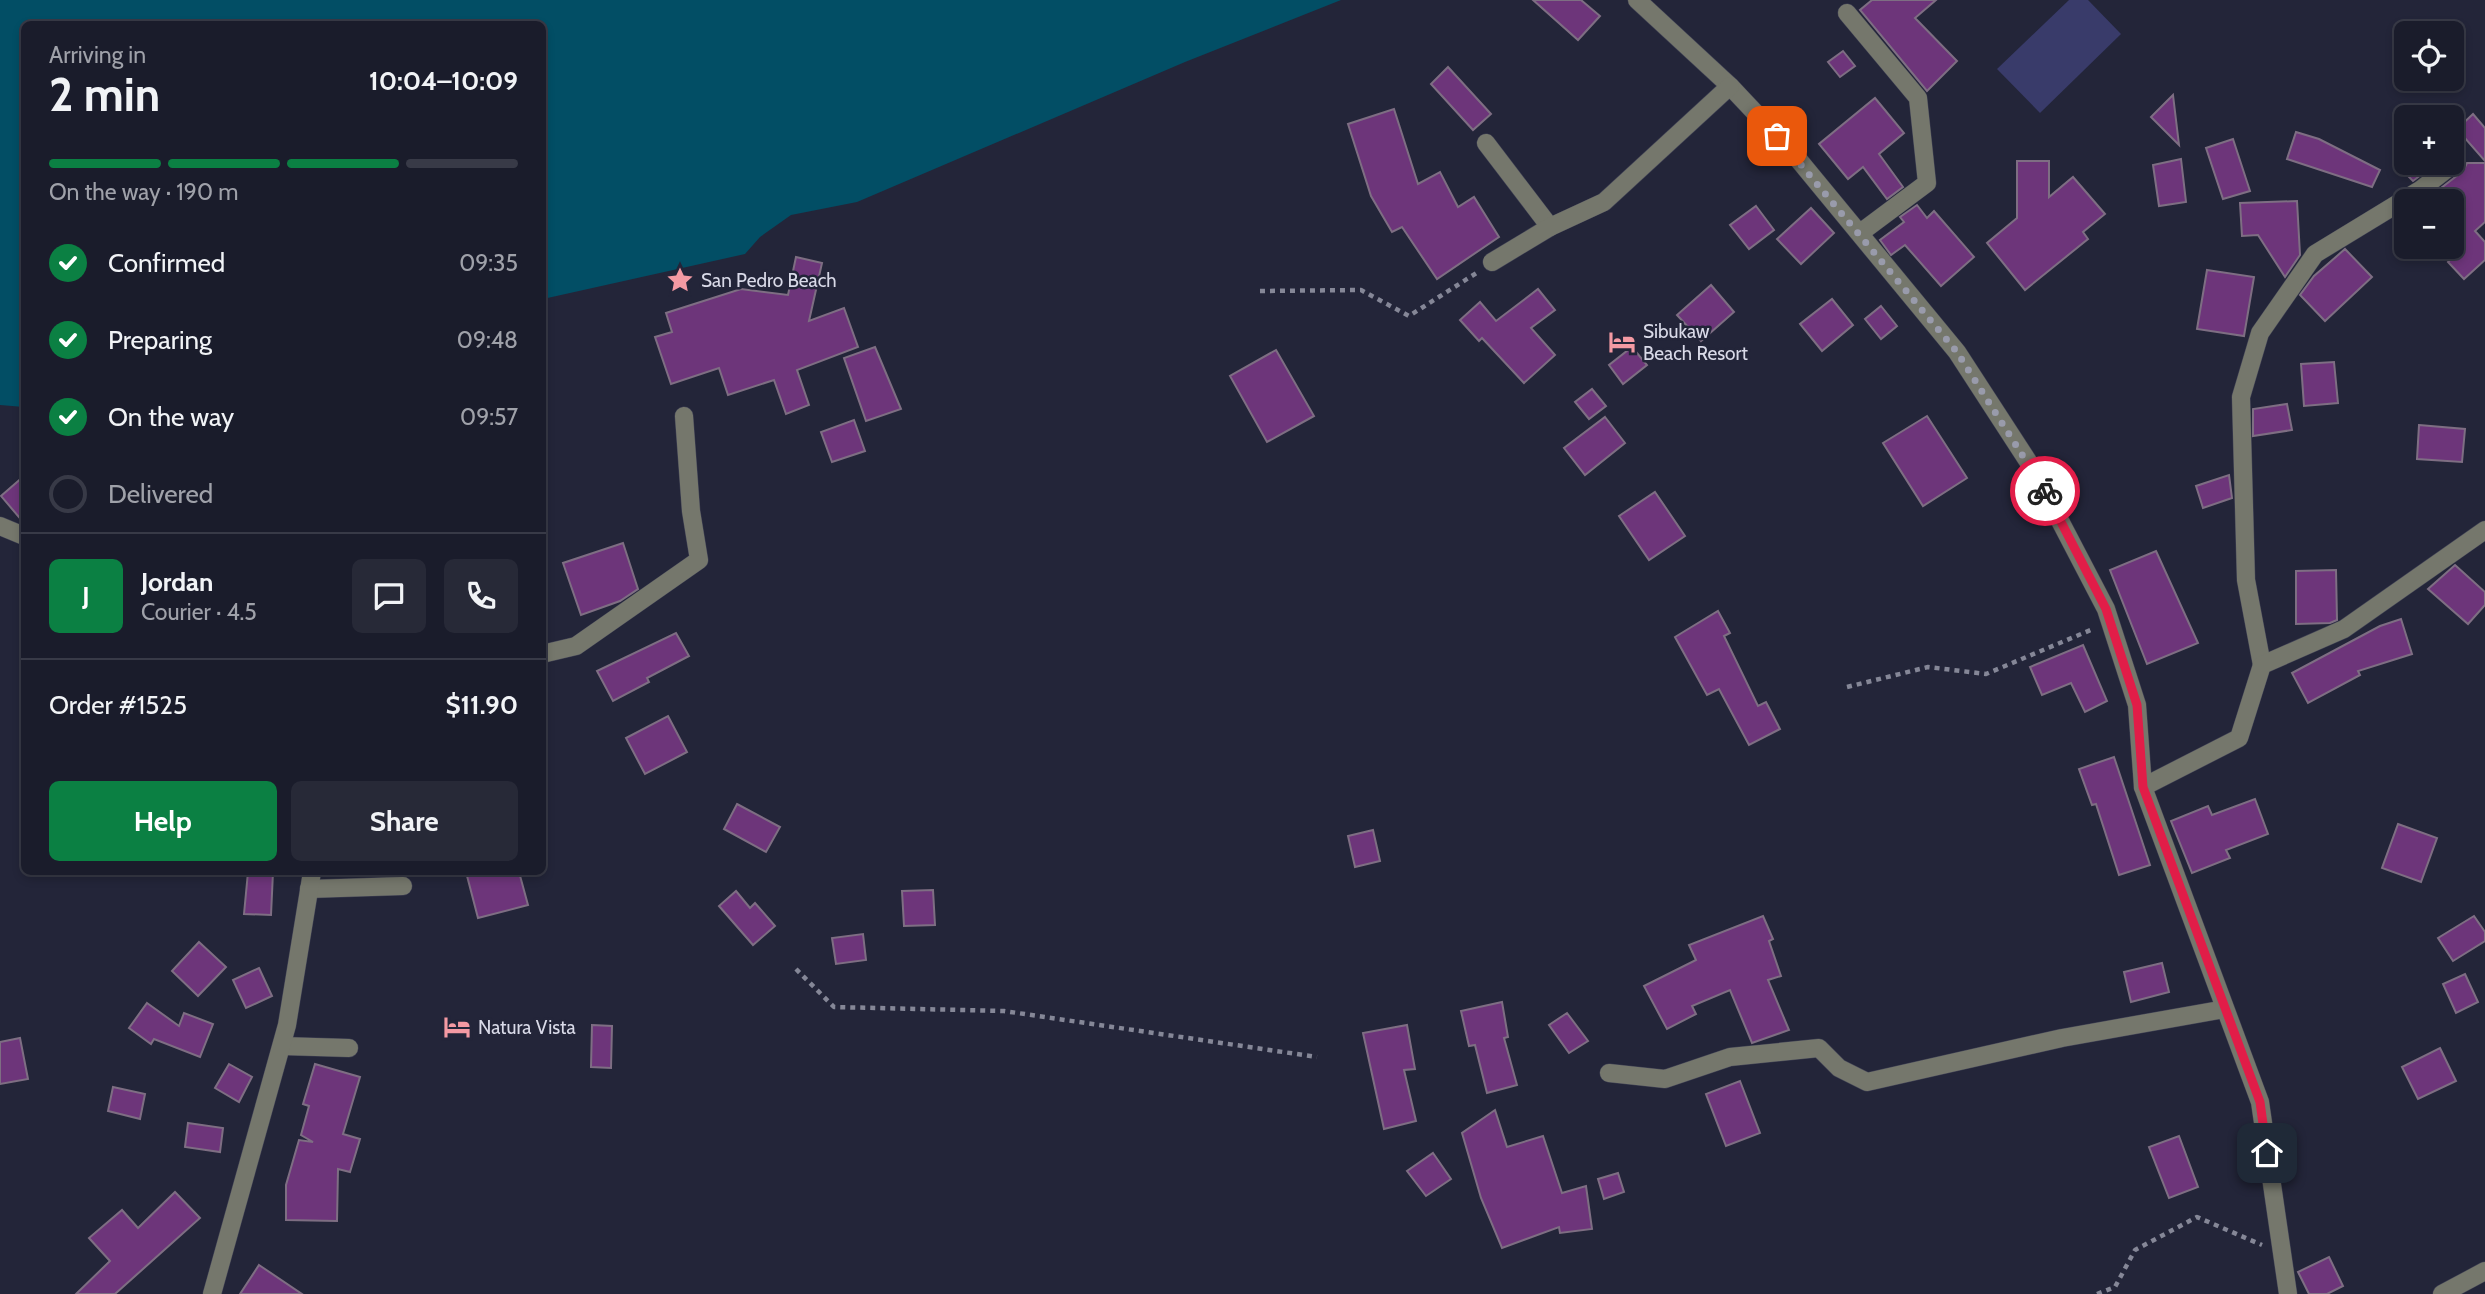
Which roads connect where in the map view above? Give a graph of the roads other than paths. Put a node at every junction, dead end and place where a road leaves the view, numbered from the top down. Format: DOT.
graph roads {
  1 [pos="1637,0"];
  2 [pos="1847,13"];
  3 [pos="1730,86"];
  4 [pos="1486,143"];
  5 [pos="2439,175"];
  6 [pos="1550,227"];
  7 [pos="1860,233"];
  8 [pos="1492,262"];
  9 [pos="684,416"];
  10 [pos="0,526"];
  11 [pos="2485,530"];
  12 [pos="21,535"];
  13 [pos="546,653"];
  14 [pos="2262,665"];
  15 [pos="2143,787"];
  16 [pos="310,880"];
  17 [pos="403,886"];
  18 [pos="2225,1009"];
  19 [pos="282,1046"];
  20 [pos="349,1048"];
  21 [pos="1609,1073"];
  22 [pos="2485,1271"];
  23 [pos="212,1294"];
  24 [pos="2288,1294"];
  25 [pos="2442,1294"];
  1 -- 3 [label="street"];
  2 -- 7 [label="street"];
  3 -- 6 [label="street"];
  3 -- 7 [label="street"];
  4 -- 6 [label="street"];
  5 -- 14 [label="street"];
  6 -- 8 [label="street"];
  7 -- 15 [label="street"];
  9 -- 13 [label="street"];
  10 -- 12 [label="street"];
  11 -- 14 [label="street"];
  14 -- 15 [label="street"];
  15 -- 18 [label="street"];
  16 -- 17 [label="street"];
  16 -- 19 [label="street"];
  18 -- 21 [label="street"];
  18 -- 24 [label="street"];
  19 -- 20 [label="street"];
  19 -- 23 [label="street"];
  22 -- 25 [label="street"];
}
